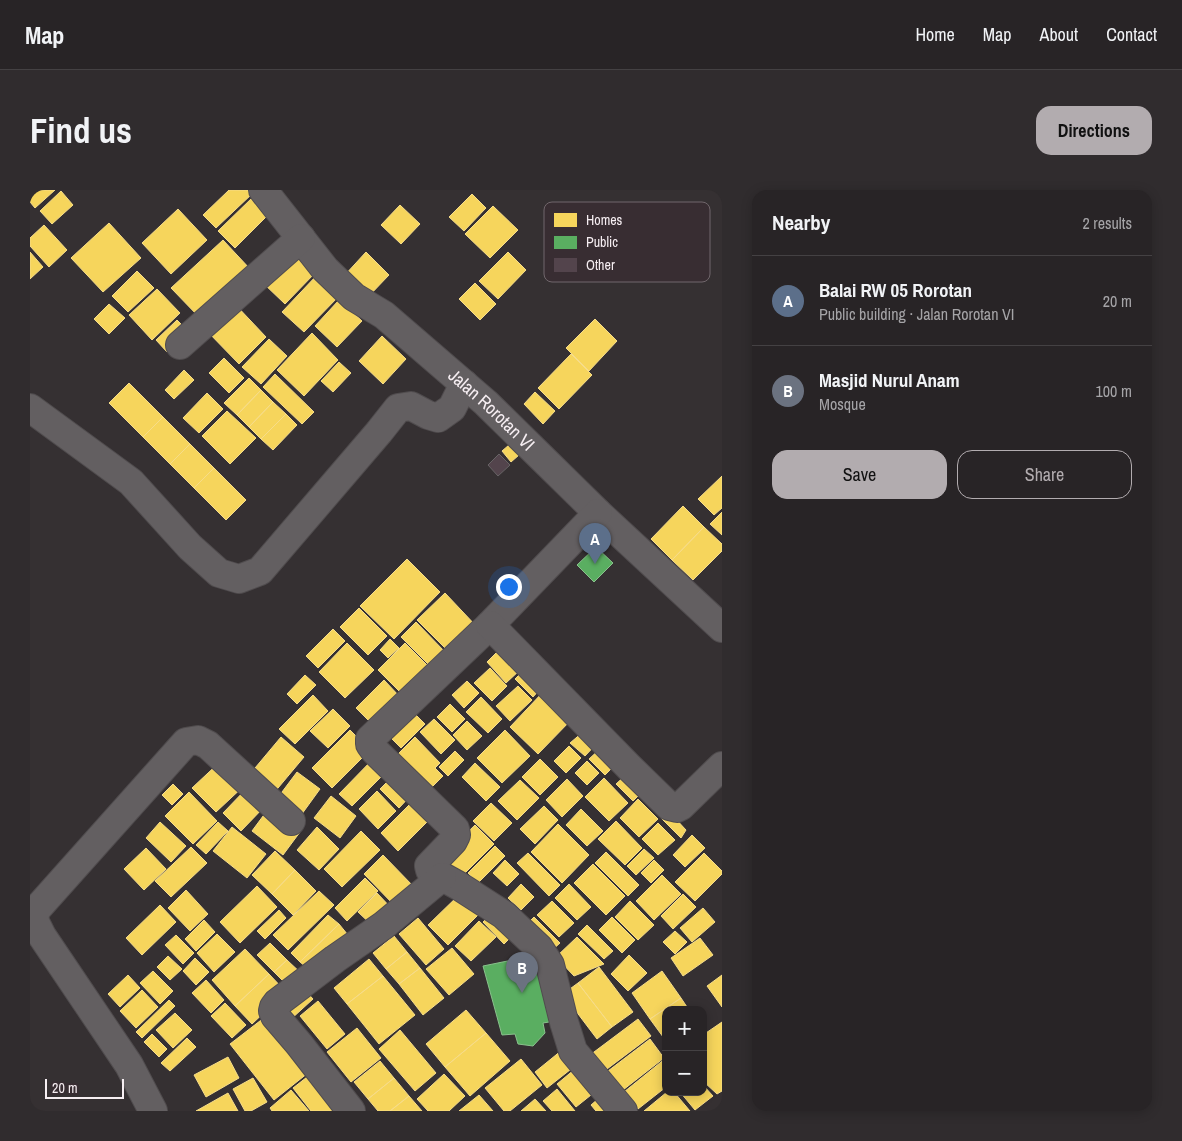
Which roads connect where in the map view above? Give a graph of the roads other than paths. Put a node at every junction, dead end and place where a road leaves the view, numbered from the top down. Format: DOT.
graph roads {
  1 [pos="263,190"];
  2 [pos="301,238"];
  3 [pos="180,345"];
  4 [pos="464,384"];
  5 [pos="30,408"];
  6 [pos="598,513"];
  7 [pos="490,625"];
  8 [pos="722,628"];
  9 [pos="722,766"];
  10 [pos="291,821"];
  11 [pos="442,877"];
  12 [pos="153,1111"];
  13 [pos="351,1111"];
  14 [pos="623,1111"];
  1 -- 2 [label="street, Jalan Rorotan VI"];
  2 -- 3 [label="street"];
  2 -- 4 [label="street, Jalan Rorotan VI"];
  4 -- 5 [label="street"];
  4 -- 6 [label="street, Jalan Rorotan VI"];
  6 -- 7 [label="street"];
  6 -- 8 [label="street, Jalan Rorotan VI"];
  7 -- 9 [label="street"];
  7 -- 11 [label="street"];
  10 -- 12 [label="street"];
  11 -- 13 [label="street"];
  11 -- 14 [label="street"];
}
